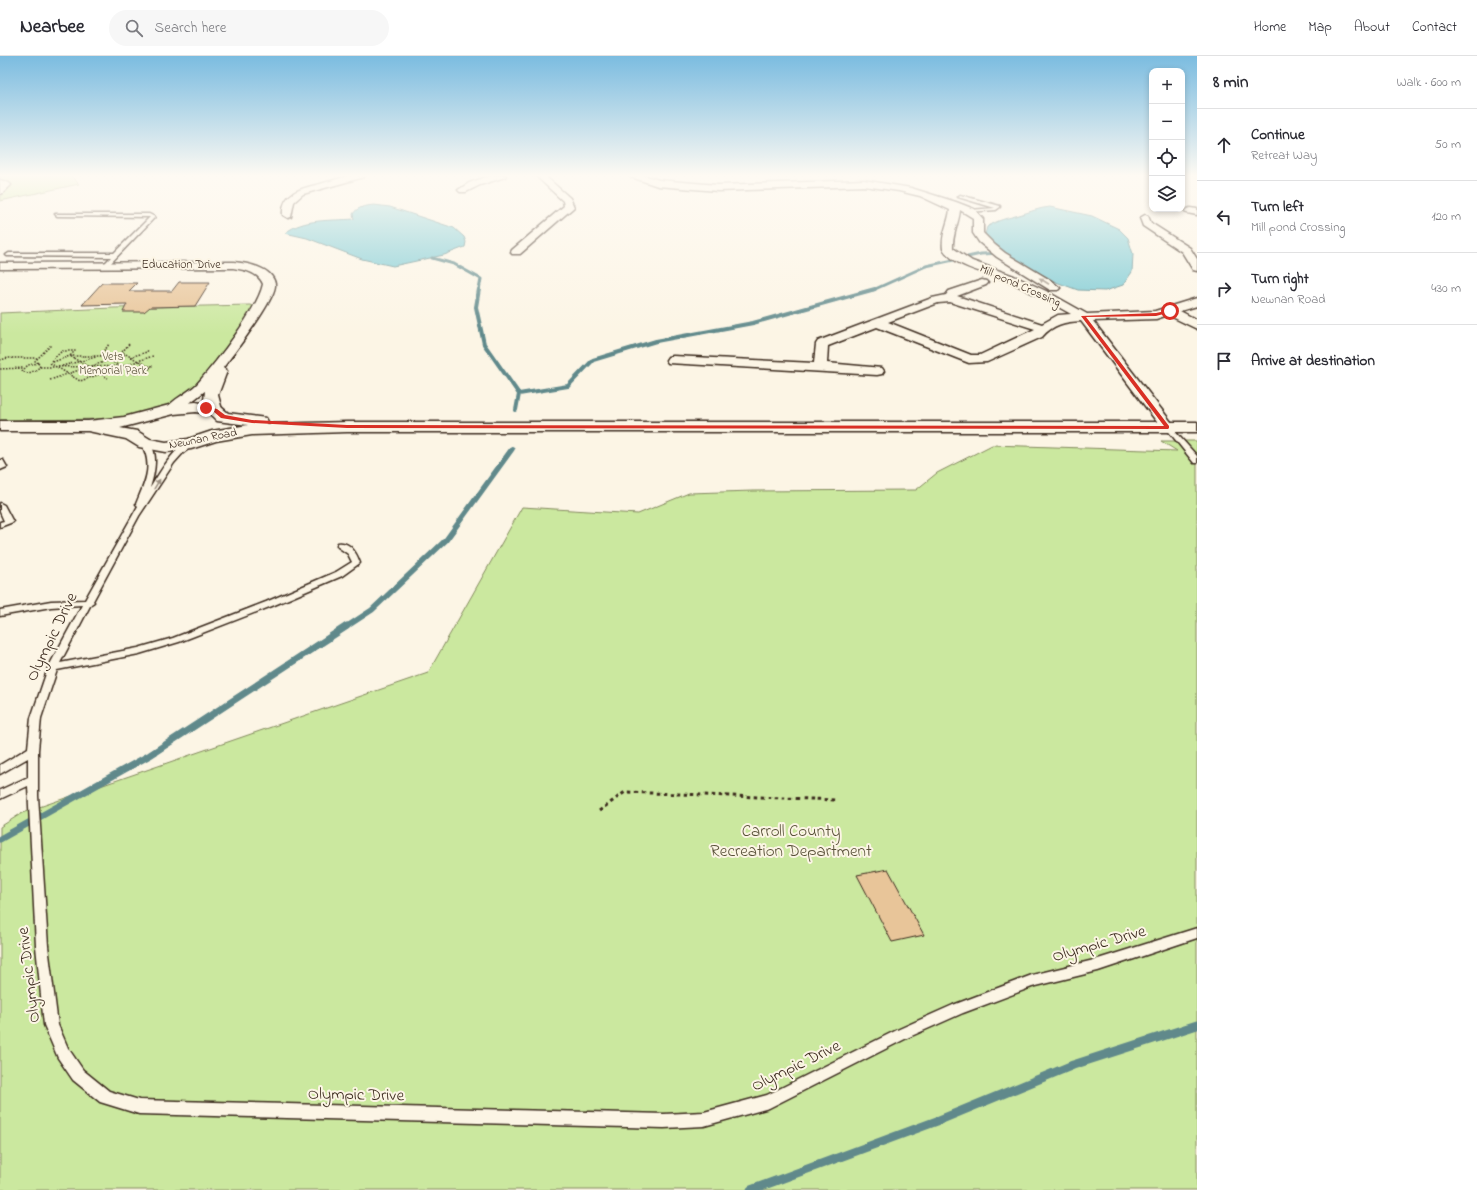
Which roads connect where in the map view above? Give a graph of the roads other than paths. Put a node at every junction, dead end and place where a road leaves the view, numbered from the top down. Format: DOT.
graph roads {
  1 [pos="143,228"];
  2 [pos="544,228"];
  3 [pos="951,228"];
  4 [pos="978,228"];
  5 [pos="1153,228"];
  6 [pos="516,252"];
  7 [pos="53,254"];
  8 [pos="1192,254"];
  9 [pos="9,255"];
  10 [pos="117,255"];
  11 [pos="106,265"];
  12 [pos="0,266"];
  13 [pos="41,266"];
  14 [pos="1197,268"];
  15 [pos="982,283"];
  16 [pos="951,298"];
  17 [pos="1197,302"];
  18 [pos="1170,311"];
  19 [pos="1083,316"];
  20 [pos="878,323"];
  21 [pos="1197,325"];
  22 [pos="1043,328"];
  23 [pos="226,357"];
  24 [pos="673,360"];
  25 [pos="821,367"];
  26 [pos="877,371"];
  27 [pos="173,409"];
  28 [pos="219,413"];
  29 [pos="156,414"];
  30 [pos="0,426"];
  31 [pos="88,426"];
  32 [pos="347,427"];
  33 [pos="1168,427"];
  34 [pos="1197,427"];
  35 [pos="212,436"];
  36 [pos="141,440"];
  37 [pos="191,444"];
  38 [pos="1197,461"];
  39 [pos="0,462"];
  40 [pos="0,468"];
  41 [pos="0,506"];
  42 [pos="135,516"];
  43 [pos="0,525"];
  44 [pos="341,545"];
  45 [pos="90,602"];
  46 [pos="0,613"];
  47 [pos="53,668"];
  48 [pos="33,750"];
  49 [pos="0,770"];
  50 [pos="33,779"];
  51 [pos="0,795"];
  52 [pos="1197,933"];
  1 -- 10 [label="lane"];
  2 -- 6 [label="street"];
  3 -- 19 [label="street, Mill pond Crossing"];
  19 -- 4 [label="street, one-way"];
  5 -- 8 [label="street"];
  7 -- 9 [label="lane"];
  7 -- 10 [label="lane"];
  7 -- 13 [label="lane"];
  8 -- 14 [label="street"];
  10 -- 11 [label="lane"];
  11 -- 13 [label="street, Education Drive"];
  11 -- 23 [label="street, Education Drive"];
  12 -- 13 [label="street, Education Drive"];
  15 -- 16 [label="street"];
  16 -- 20 [label="street"];
  16 -- 22 [label="street"];
  17 -- 18 [label="street"];
  18 -- 19 [label="street"];
  18 -- 21 [label="street"];
  19 -- 22 [label="street"];
  19 -- 33 [label="street, Mill pond Crossing"];
  20 -- 22 [label="street"];
  20 -- 25 [label="street"];
  23 -- 27 [label="street, Education Drive"];
  23 -- 28 [label="street, Education Drive"];
  24 -- 25 [label="street"];
  25 -- 26 [label="street"];
  27 -- 28 [label="main road, Newnan Road"];
  27 -- 29 [label="main road, Newnan Road"];
  28 -- 32 [label="main road, Newnan Road"];
  28 -- 35 [label="main road"];
  29 -- 31 [label="main road, Newnan Road"];
  29 -- 36 [label="main road"];
  30 -- 31 [label="main road, Newnan Road"];
  31 -- 36 [label="main road, Newnan Road"];
  32 -- 33 [label="main road, Newnan Road"];
  32 -- 35 [label="main road, Newnan Road"];
  33 -- 34 [label="main road, Newnan Road"];
  33 -- 38 [label="lane"];
  35 -- 37 [label="main road, Newnan Road"];
  36 -- 37 [label="main road, Newnan Road"];
  36 -- 42 [label="lane"];
  42 -- 37 [label="lane, one-way"];
  39 -- 40 [label="lane"];
  41 -- 43 [label="lane"];
  42 -- 45 [label="lane, Olympic Drive"];
  44 -- 47 [label="lane"];
  45 -- 46 [label="lane"];
  45 -- 47 [label="lane, Olympic Drive"];
  47 -- 48 [label="lane, Olympic Drive"];
  48 -- 49 [label="lane"];
  48 -- 50 [label="lane, Olympic Drive"];
  50 -- 51 [label="lane"];
  50 -- 52 [label="lane, Olympic Drive"];
}
